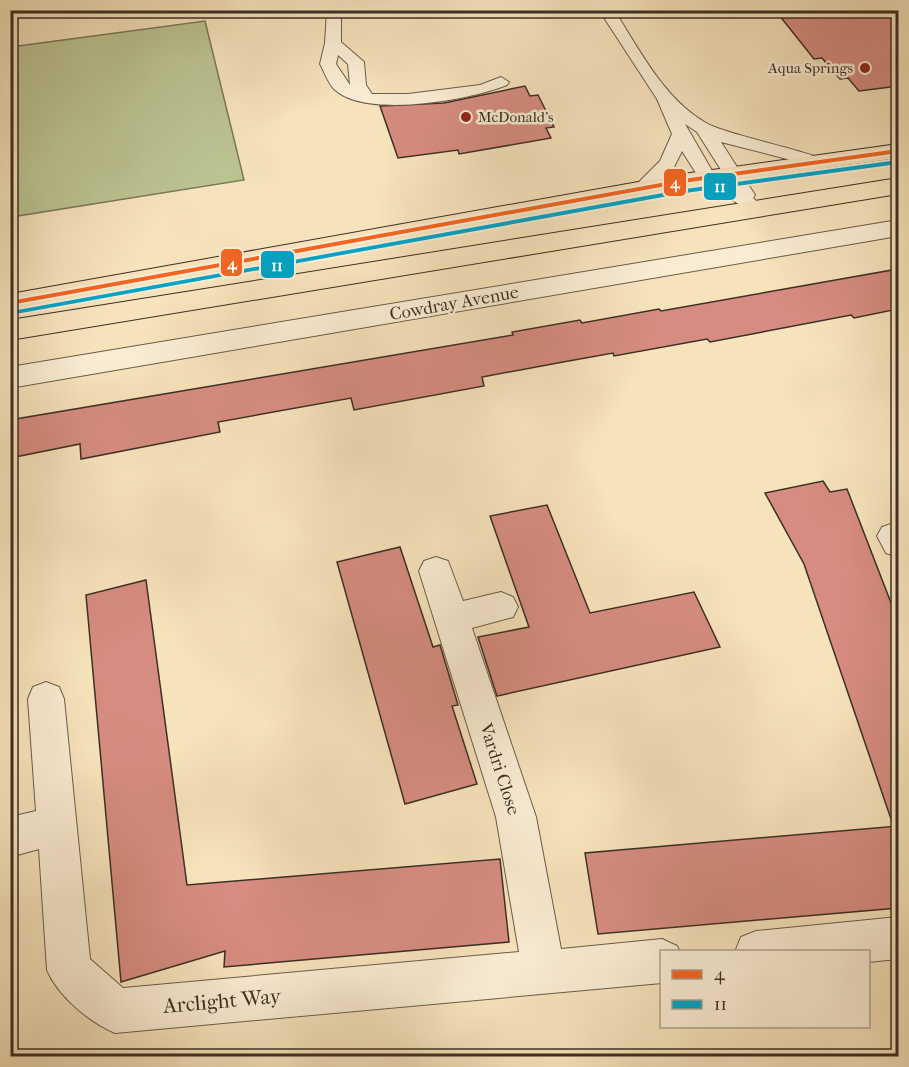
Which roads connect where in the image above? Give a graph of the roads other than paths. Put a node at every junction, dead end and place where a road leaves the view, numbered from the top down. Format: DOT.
graph roads {
  1 [pos="334,10"];
  2 [pos="606,10"];
  3 [pos="333,43"];
  4 [pos="501,82"];
  5 [pos="366,99"];
  6 [pos="665,99"];
  7 [pos="704,129"];
  8 [pos="681,134"];
  9 [pos="898,151"];
  10 [pos="818,162"];
  11 [pos="732,175"];
  12 [pos="706,177"];
  13 [pos="898,186"];
  14 [pos="640,189"];
  15 [pos="756,208"];
  16 [pos="898,228"];
  17 [pos="10,303"];
  18 [pos="10,330"];
  19 [pos="10,378"];
  20 [pos="436,571"];
  21 [pos="501,607"];
  22 [pos="452,618"];
  23 [pos="46,699"];
  24 [pos="57,825"];
  25 [pos="10,837"];
  26 [pos="898,938"];
  27 [pos="767,950"];
  28 [pos="660,961"];
  29 [pos="544,972"];
  1 -- 3 [label="lane"];
  2 -- 6 [label="lane"];
  3 -- 5 [label="lane"];
  3 -- 5 [label="lane"];
  4 -- 5 [label="lane"];
  6 -- 7 [label="lane"];
  6 -- 8 [label="lane"];
  7 -- 10 [label="lane"];
  7 -- 11 [label="lane"];
  8 -- 12 [label="lane"];
  8 -- 14 [label="lane"];
  9 -- 10 [label="main road"];
  10 -- 11 [label="main road"];
  11 -- 12 [label="main road"];
  11 -- 15 [label="lane"];
  12 -- 14 [label="main road"];
  12 -- 15 [label="lane"];
  13 -- 15 [label="main road"];
  14 -- 17 [label="main road"];
  15 -- 18 [label="main road"];
  16 -- 19 [label="street, Cowdray Avenue"];
  20 -- 22 [label="street, Vardri Close"];
  21 -- 22 [label="street"];
  22 -- 29 [label="street, Vardri Close"];
  23 -- 24 [label="street, Arclight Way"];
  24 -- 25 [label="street"];
  24 -- 29 [label="street, Arclight Way"];
  26 -- 27 [label="street"];
  28 -- 29 [label="street, Arclight Way"];
}
